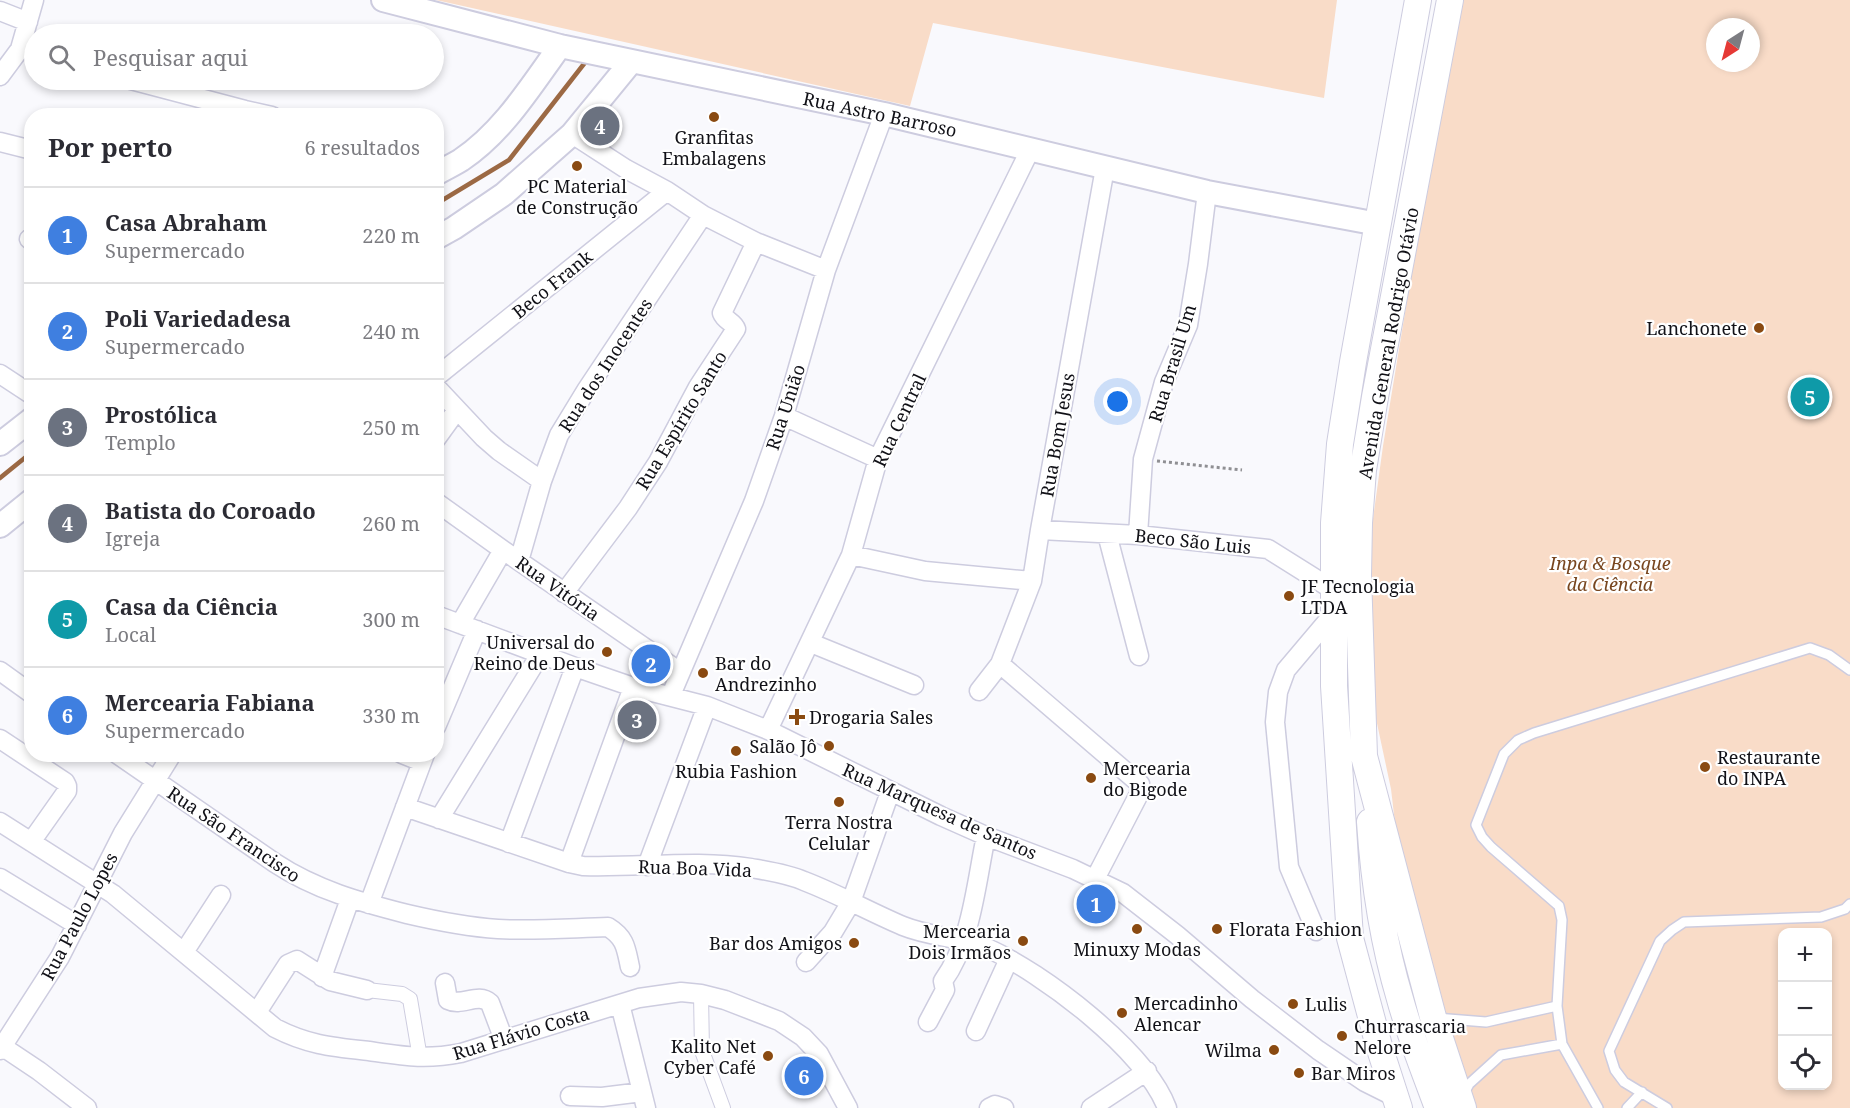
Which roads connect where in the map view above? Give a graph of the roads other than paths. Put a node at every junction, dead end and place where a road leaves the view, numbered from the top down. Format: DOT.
graph roads {
  1 [pos="34,0"];
  2 [pos="383,0"];
  3 [pos="1418,0"];
  4 [pos="1450,0"];
  5 [pos="0,11"];
  6 [pos="28,22"];
  7 [pos="560,46"];
  8 [pos="24,54"];
  9 [pos="631,62"];
  10 [pos="0,76"];
  11 [pos="169,90"];
  12 [pos="237,108"];
  13 [pos="884,114"];
  14 [pos="572,134"];
  15 [pos="0,142"];
  16 [pos="24,148"];
  17 [pos="1031,148"];
  18 [pos="1105,168"];
  19 [pos="444,170"];
  20 [pos="667,191"];
  21 [pos="1207,192"];
  22 [pos="703,214"];
  23 [pos="1378,224"];
  24 [pos="444,234"];
  25 [pos="756,242"];
  26 [pos="826,270"];
  27 [pos="444,370"];
  28 [pos="0,374"];
  29 [pos="24,390"];
  30 [pos="444,396"];
  31 [pos="457,410"];
  32 [pos="784,416"];
  33 [pos="24,425"];
  34 [pos="444,428"];
  35 [pos="0,444"];
  36 [pos="878,459"];
  37 [pos="542,481"];
  38 [pos="24,506"];
  39 [pos="444,508"];
  40 [pos="0,526"];
  41 [pos="1040,530"];
  42 [pos="1107,534"];
  43 [pos="1138,535"];
  44 [pos="503,550"];
  45 [pos="851,555"];
  46 [pos="519,561"];
  47 [pos="1032,581"];
  48 [pos="564,592"];
  49 [pos="1335,602"];
  50 [pos="444,618"];
  51 [pos="459,624"];
  52 [pos="477,630"];
  53 [pos="811,643"];
  54 [pos="541,653"];
  55 [pos="1139,656"];
  56 [pos="1000,664"];
  57 [pos="575,667"];
  58 [pos="1850,670"];
  59 [pos="0,671"];
  60 [pos="680,672"];
  61 [pos="914,685"];
  62 [pos="633,687"];
  63 [pos="24,688"];
  64 [pos="979,692"];
  65 [pos="671,695"];
  66 [pos="707,706"];
  67 [pos="444,708"];
  68 [pos="768,730"];
  69 [pos="1,741"];
  70 [pos="24,756"];
  71 [pos="1364,756"];
  72 [pos="34,762"];
  73 [pos="128,762"];
  74 [pos="167,762"];
  75 [pos="422,762"];
  76 [pos="154,781"];
  77 [pos="890,792"];
  78 [pos="405,807"];
  79 [pos="439,819"];
  80 [pos="0,822"];
  81 [pos="986,836"];
  82 [pos="31,842"];
  83 [pos="508,843"];
  84 [pos="1346,859"];
  85 [pos="569,863"];
  86 [pos="647,866"];
  87 [pos="0,878"];
  88 [pos="1095,879"];
  89 [pos="97,884"];
  90 [pos="221,895"];
  91 [pos="350,899"];
  92 [pos="851,902"];
  93 [pos="369,904"];
  94 [pos="1850,904"];
  95 [pos="77,925"];
  96 [pos="1316,931"];
  97 [pos="965,940"];
  98 [pos="184,952"];
  99 [pos="1009,959"];
  100 [pos="806,962"];
  101 [pos="630,968"];
  102 [pos="322,977"];
  103 [pos="445,983"];
  104 [pos="368,990"];
  105 [pos="701,994"];
  106 [pos="620,1004"];
  107 [pos="1557,1006"];
  108 [pos="257,1012"];
  109 [pos="1433,1017"];
  110 [pos="928,1022"];
  111 [pos="976,1030"];
  112 [pos="504,1040"];
  113 [pos="1562,1044"];
  114 [pos="1,1047"];
  115 [pos="420,1058"];
  116 [pos="1147,1071"];
  117 [pos="1642,1092"];
  118 [pos="570,1096"];
  119 [pos="644,1100"];
  120 [pos="1397,1103"];
  121 [pos="1454,1105"];
  122 [pos="87,1108"];
  123 [pos="723,1108"];
  124 [pos="848,1108"];
  125 [pos="989,1108"];
  126 [pos="1004,1108"];
  127 [pos="1091,1108"];
  128 [pos="1167,1108"];
  129 [pos="1420,1108"];
  130 [pos="1598,1108"];
  131 [pos="1627,1108"];
  132 [pos="1667,1108"];
  1 -- 6 [label="street"];
  2 -- 7 [label="street, Rua Astro Barroso"];
  3 -- 23 [label="main road, Avenida General Rodrigo Otávio"];
  4 -- 71 [label="main road, Avenida General Rodrigo Otávio"];
  5 -- 6 [label="street"];
  7 -- 9 [label="street, Rua Astro Barroso"];
  7 -- 19 [label="street"];
  8 -- 10 [label="street"];
  9 -- 13 [label="street, Rua Astro Barroso"];
  9 -- 14 [label="street"];
  11 -- 12 [label="street"];
  13 -- 17 [label="street, Rua Astro Barroso"];
  13 -- 26 [label="street, Rua União"];
  14 -- 20 [label="street"];
  14 -- 24 [label="street"];
  15 -- 16 [label="street"];
  17 -- 18 [label="street, Rua Astro Barroso"];
  17 -- 36 [label="street, Rua Central"];
  18 -- 21 [label="street, Rua Astro Barroso"];
  18 -- 41 [label="street, Rua Bom Jesus"];
  20 -- 22 [label="street"];
  20 -- 27 [label="street, Beco Frank"];
  21 -- 23 [label="street, Rua Astro Barroso"];
  21 -- 43 [label="street, Rua Brasil Um"];
  22 -- 25 [label="street"];
  22 -- 37 [label="street, Rua dos Inocentes"];
  23 -- 49 [label="main road, Avenida General Rodrigo Otávio"];
  25 -- 26 [label="street"];
  25 -- 48 [label="street, Rua Espírito Santo"];
  26 -- 32 [label="street, Rua União"];
  28 -- 29 [label="street"];
  30 -- 31 [label="street"];
  31 -- 34 [label="street"];
  31 -- 37 [label="street"];
  32 -- 36 [label="street"];
  32 -- 60 [label="street, Rua União"];
  33 -- 35 [label="street"];
  36 -- 45 [label="street, Rua Central"];
  37 -- 46 [label="street, Rua dos Inocentes"];
  38 -- 40 [label="street"];
  39 -- 44 [label="street, Rua Vitória"];
  41 -- 42 [label="street, Beco São Luis"];
  41 -- 47 [label="street, Rua Bom Jesus"];
  42 -- 43 [label="street, Beco São Luis"];
  42 -- 55 [label="street"];
  43 -- 49 [label="street, Beco São Luis"];
  44 -- 46 [label="street, Rua Vitória"];
  44 -- 51 [label="street"];
  45 -- 47 [label="street"];
  45 -- 53 [label="street, Rua Central"];
  46 -- 48 [label="street, Rua Vitória"];
  47 -- 56 [label="street, Rua Bom Jesus"];
  48 -- 60 [label="street, Rua Vitória"];
  49 -- 84 [label="main road, Avenida General Rodrigo Otávio"];
  49 -- 96 [label="street"];
  50 -- 51 [label="street, Rua Marquesa de Santos"];
  51 -- 52 [label="street, Rua Marquesa de Santos"];
  52 -- 54 [label="street, Rua Marquesa de Santos"];
  52 -- 67 [label="street"];
  53 -- 61 [label="street"];
  53 -- 68 [label="street, Rua Central"];
  54 -- 57 [label="street, Rua Marquesa de Santos"];
  54 -- 79 [label="street"];
  56 -- 64 [label="street, Rua Bom Jesus"];
  56 -- 88 [label="street"];
  57 -- 62 [label="street, Rua Marquesa de Santos"];
  57 -- 83 [label="street"];
  58 -- 107 [label="lane"];
  59 -- 63 [label="street"];
  60 -- 65 [label="street, Rua União"];
  62 -- 65 [label="street, Rua Marquesa de Santos"];
  62 -- 85 [label="street"];
  65 -- 66 [label="street, Rua Marquesa de Santos"];
  66 -- 68 [label="street, Rua Marquesa de Santos"];
  66 -- 86 [label="street"];
  68 -- 77 [label="street, Rua Marquesa de Santos"];
  69 -- 70 [label="street"];
  71 -- 109 [label="main road, Avenida General Rodrigo Otávio"];
  71 -- 121 [label="main road"];
  72 -- 82 [label="street"];
  73 -- 76 [label="street, Rua São Francisco"];
  74 -- 76 [label="street, Rua Paulo Lopes"];
  75 -- 78 [label="street"];
  76 -- 89 [label="street, Rua Paulo Lopes"];
  76 -- 91 [label="street, Rua São Francisco"];
  77 -- 81 [label="street, Rua Marquesa de Santos"];
  77 -- 92 [label="street"];
  78 -- 79 [label="street, Rua Boa Vida"];
  78 -- 93 [label="street"];
  79 -- 83 [label="street, Rua Boa Vida"];
  80 -- 82 [label="street, Rua Flávio Costa"];
  81 -- 88 [label="street, Rua Marquesa de Santos"];
  81 -- 97 [label="street"];
  82 -- 89 [label="street, Rua Flávio Costa"];
  83 -- 85 [label="street, Rua Boa Vida"];
  84 -- 120 [label="main road, Avenida General Rodrigo Otávio"];
  84 -- 129 [label="main road"];
  85 -- 86 [label="street, Rua Boa Vida"];
  86 -- 92 [label="street, Rua Boa Vida"];
  87 -- 95 [label="street"];
  88 -- 120 [label="street, Rua Marquesa de Santos"];
  89 -- 95 [label="street, Rua Paulo Lopes"];
  89 -- 98 [label="street, Rua Flávio Costa"];
  90 -- 98 [label="street"];
  91 -- 93 [label="street, Rua São Francisco"];
  91 -- 102 [label="street"];
  92 -- 97 [label="street, Rua Boa Vida"];
  92 -- 100 [label="street"];
  93 -- 101 [label="street, Rua São Francisco"];
  94 -- 117 [label="lane"];
  95 -- 114 [label="street, Rua Paulo Lopes"];
  97 -- 99 [label="street, Rua Boa Vida"];
  97 -- 110 [label="street"];
  98 -- 108 [label="street, Rua Flávio Costa"];
  99 -- 111 [label="street"];
  99 -- 116 [label="street, Rua Boa Vida"];
  102 -- 104 [label="street"];
  102 -- 108 [label="street"];
  103 -- 112 [label="street"];
  104 -- 115 [label="street"];
  105 -- 106 [label="street, Rua Flávio Costa"];
  105 -- 123 [label="street"];
  105 -- 124 [label="street, Rua Flávio Costa"];
  106 -- 112 [label="street, Rua Flávio Costa"];
  106 -- 119 [label="street"];
  107 -- 109 [label="lane"];
  107 -- 113 [label="lane"];
  108 -- 115 [label="street, Rua Flávio Costa"];
  109 -- 121 [label="main road, Avenida General Rodrigo Otávio"];
  112 -- 115 [label="street, Rua Flávio Costa"];
  113 -- 121 [label="lane"];
  113 -- 130 [label="lane"];
  114 -- 122 [label="street"];
  116 -- 127 [label="street"];
  116 -- 128 [label="street, Rua Boa Vida"];
  117 -- 131 [label="lane"];
  117 -- 132 [label="lane"];
  118 -- 119 [label="street"];
  125 -- 126 [label="street"];
}
